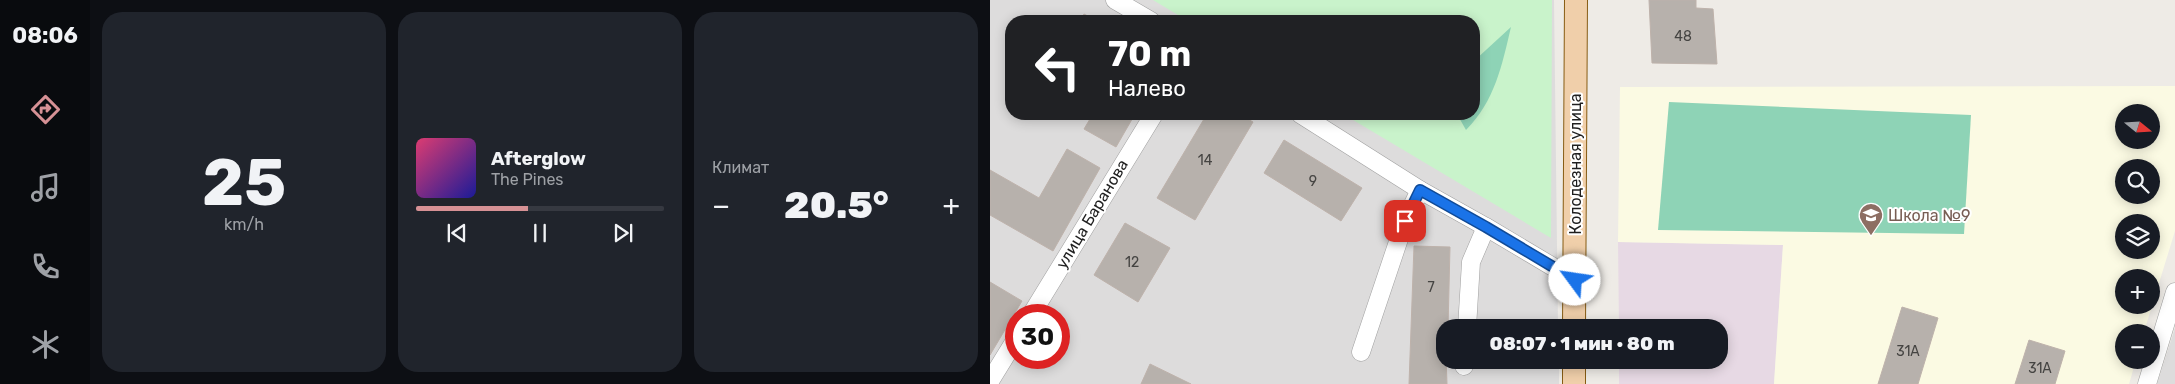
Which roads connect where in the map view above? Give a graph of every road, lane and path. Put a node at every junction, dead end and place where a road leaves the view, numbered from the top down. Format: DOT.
graph roads {
  1 [pos="1115,0"];
  2 [pos="1576,0"];
  3 [pos="1141,15"];
  4 [pos="1150,120"];
  5 [pos="1309,120"];
  6 [pos="1420,190"];
  7 [pos="1486,227"];
  8 [pos="1575,280"];
  9 [pos="2175,292"];
  10 [pos="1038,304"];
  11 [pos="1468,319"];
  12 [pos="1574,319"];
  13 [pos="1361,352"];
  14 [pos="1005,357"];
  15 [pos="1574,369"];
  16 [pos="990,381"];
  17 [pos="1574,384"];
  18 [pos="2147,384"];
  1 -- 3 [label="street"];
  2 -- 8 [label="main road, Колодезная улица"];
  4 -- 10 [label="street, улица Баранова"];
  5 -- 6 [label="street"];
  6 -- 7 [label="street"];
  6 -- 13 [label="street"];
  7 -- 8 [label="street"];
  7 -- 11 [label="street"];
  8 -- 12 [label="main road, Колодезная улица"];
  9 -- 18 [label="street"];
  14 -- 16 [label="street"];
  15 -- 17 [label="main road"];
}
